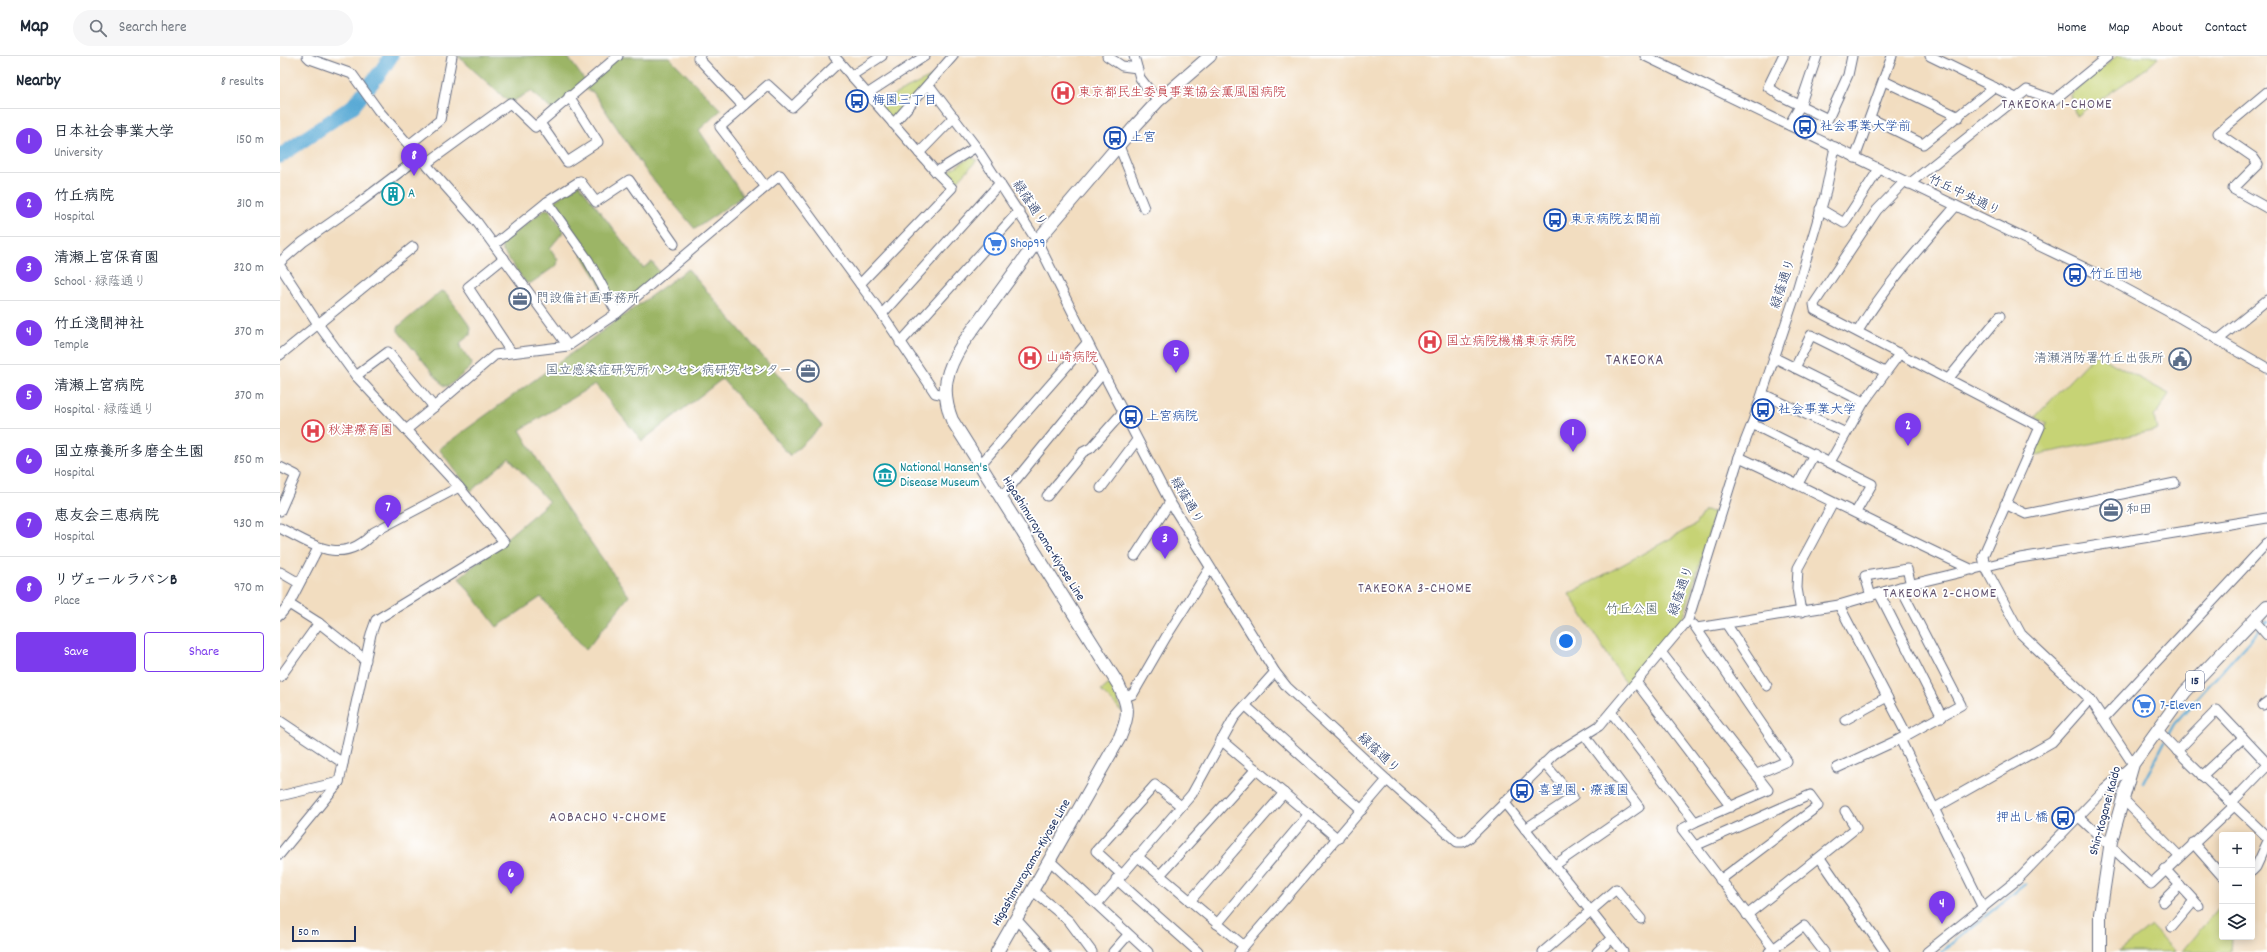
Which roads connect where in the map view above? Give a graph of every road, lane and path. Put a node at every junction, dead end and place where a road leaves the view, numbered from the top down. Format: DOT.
graph roads {
  1 [pos="307,56"];
  2 [pos="452,56"];
  3 [pos="618,56"];
  4 [pos="700,56"];
  5 [pos="882,56"];
  6 [pos="925,56"];
  7 [pos="953,56"];
  8 [pos="1107,56"];
  9 [pos="1134,56"];
  10 [pos="1210,56"];
  11 [pos="1645,56"];
  12 [pos="1783,56"];
  13 [pos="1816,56"];
  14 [pos="1852,56"];
  15 [pos="1892,56"];
  16 [pos="1930,56"];
  17 [pos="2108,56"];
  18 [pos="837,59"];
  19 [pos="1137,68"];
  20 [pos="851,76"];
  21 [pos="1884,81"];
  22 [pos="929,84"];
  23 [pos="1994,87"];
  24 [pos="2267,92"];
  25 [pos="867,94"];
  26 [pos="569,96"];
  27 [pos="2016,98"];
  28 [pos="1158,101"];
  29 [pos="743,106"];
  30 [pos="1800,106"];
  31 [pos="954,117"];
  32 [pos="1958,117"];
  33 [pos="1870,118"];
  34 [pos="540,123"];
  35 [pos="893,124"];
  36 [pos="1789,125"];
  37 [pos="410,144"];
  38 [pos="1119,146"];
  39 [pos="976,147"];
  40 [pos="1835,147"];
  41 [pos="919,154"];
  42 [pos="1855,158"];
  43 [pos="424,160"];
  44 [pos="1879,169"];
  45 [pos="936,172"];
  46 [pos="1000,183"];
  47 [pos="1907,183"];
  48 [pos="765,186"];
  49 [pos="547,202"];
  50 [pos="1956,206"];
  51 [pos="1144,208"];
  52 [pos="2267,208"];
  53 [pos="1820,209"];
  54 [pos="1019,211"];
  55 [pos="1037,241"];
  56 [pos="495,244"];
  57 [pos="674,244"];
  58 [pos="412,247"];
  59 [pos="504,258"];
  60 [pos="280,262"];
  61 [pos="280,266"];
  62 [pos="284,277"];
  63 [pos="860,284"];
  64 [pos="2267,300"];
  65 [pos="617,313"];
  66 [pos="882,314"];
  67 [pos="2000,316"];
  68 [pos="318,324"];
  69 [pos="1858,332"];
  70 [pos="2218,340"];
  71 [pos="900,343"];
  72 [pos="1088,343"];
  73 [pos="568,346"];
  74 [pos="511,352"];
  75 [pos="1900,353"];
  76 [pos="280,355"];
  77 [pos="1773,357"];
  78 [pos="1795,368"];
  79 [pos="2267,368"];
  80 [pos="1886,372"];
  81 [pos="1103,373"];
  82 [pos="356,376"];
  83 [pos="1949,378"];
  84 [pos="1763,394"];
  85 [pos="945,395"];
  86 [pos="1864,402"];
  87 [pos="434,407"];
  88 [pos="1123,412"];
  89 [pos="1752,424"];
  90 [pos="406,430"];
  91 [pos="1846,433"];
  92 [pos="1137,440"];
  93 [pos="1814,454"];
  94 [pos="1739,457"];
  95 [pos="1830,462"];
  96 [pos="980,465"];
  97 [pos="280,467"];
  98 [pos="2175,483"];
  99 [pos="1798,484"];
  100 [pos="460,487"];
  101 [pos="1101,488"];
  102 [pos="1047,496"];
  103 [pos="1001,498"];
  104 [pos="1170,502"];
  105 [pos="1833,502"];
  106 [pos="2005,504"];
  107 [pos="280,511"];
  108 [pos="1856,512"];
  109 [pos="2267,518"];
  110 [pos="280,528"];
  111 [pos="2267,544"];
  112 [pos="318,548"];
  113 [pos="1135,556"];
  114 [pos="1985,567"];
  115 [pos="1210,568"];
  116 [pos="1973,570"];
  117 [pos="280,572"];
  118 [pos="299,583"];
  119 [pos="1911,585"];
  120 [pos="1900,587"];
  121 [pos="1875,595"];
  122 [pos="289,604"];
  123 [pos="1839,605"];
  124 [pos="2267,606"];
  125 [pos="1801,612"];
  126 [pos="280,615"];
  127 [pos="1688,620"];
  128 [pos="319,623"];
  129 [pos="1727,625"];
  130 [pos="1697,628"];
  131 [pos="2261,628"];
  132 [pos="1661,652"];
  133 [pos="366,660"];
  134 [pos="1275,672"];
  135 [pos="280,677"];
  136 [pos="1636,682"];
  137 [pos="1767,686"];
  138 [pos="1125,697"];
  139 [pos="1887,697"];
  140 [pos="2090,699"];
  141 [pos="1246,706"];
  142 [pos="1611,712"];
  143 [pos="1942,717"];
  144 [pos="2103,719"];
  145 [pos="1845,720"];
  146 [pos="282,725"];
  147 [pos="1585,736"];
  148 [pos="2163,736"];
  149 [pos="1904,737"];
  150 [pos="2243,738"];
  151 [pos="1221,740"];
  152 [pos="2177,751"];
  153 [pos="2267,762"];
  154 [pos="343,763"];
  155 [pos="1544,763"];
  156 [pos="2133,764"];
  157 [pos="2267,766"];
  158 [pos="1837,768"];
  159 [pos="1256,769"];
  160 [pos="1757,774"];
  161 [pos="2202,776"];
  162 [pos="1387,780"];
  163 [pos="339,782"];
  164 [pos="1284,793"];
  165 [pos="280,796"];
  166 [pos="2124,800"];
  167 [pos="1504,802"];
  168 [pos="2233,804"];
  169 [pos="1181,806"];
  170 [pos="1731,807"];
  171 [pos="1935,808"];
  172 [pos="1362,810"];
  173 [pos="1845,811"];
  174 [pos="1309,814"];
  175 [pos="2079,817"];
  176 [pos="1695,822"];
  177 [pos="1525,829"];
  178 [pos="2267,837"];
  179 [pos="1338,839"];
  180 [pos="2193,843"];
  181 [pos="2267,843"];
  182 [pos="1695,846"];
  183 [pos="2110,846"];
  184 [pos="280,854"];
  185 [pos="1137,856"];
  186 [pos="2179,856"];
  187 [pos="1820,858"];
  188 [pos="1049,860"];
  189 [pos="1555,865"];
  190 [pos="2255,868"];
  191 [pos="2165,869"];
  192 [pos="2219,873"];
  193 [pos="1160,875"];
  194 [pos="1118,877"];
  195 [pos="1720,880"];
  196 [pos="2180,885"];
  197 [pos="1032,890"];
  198 [pos="1190,901"];
  199 [pos="2163,902"];
  200 [pos="1097,904"];
  201 [pos="1983,908"];
  202 [pos="1590,910"];
  203 [pos="1747,915"];
  204 [pos="1016,919"];
  205 [pos="1641,920"];
  206 [pos="1217,924"];
  207 [pos="2172,927"];
  208 [pos="1128,935"];
  209 [pos="1612,938"];
  210 [pos="1242,949"];
  211 [pos="1773,951"];
  212 [pos="997,952"];
  213 [pos="1046,952"];
  214 [pos="1092,952"];
  215 [pos="1113,952"];
  216 [pos="1148,952"];
  217 [pos="1198,952"];
  218 [pos="1543,952"];
  219 [pos="1597,952"];
  220 [pos="1623,952"];
  221 [pos="1824,952"];
  222 [pos="1886,952"];
  223 [pos="1927,952"];
  224 [pos="2100,952"];
  1 -- 37 [label="street"];
  2 -- 37 [label="street"];
  3 -- 26 [label="street"];
  4 -- 29 [label="street"];
  5 -- 20 [label="street"];
  6 -- 25 [label="street"];
  7 -- 22 [label="street"];
  8 -- 19 [label="street"];
  9 -- 19 [label="street"];
  10 -- 28 [label="main road, Higashimurayama-Kiyose Line"];
  11 -- 36 [label="street, 竹丘中央通り"];
  12 -- 30 [label="street"];
  13 -- 30 [label="street"];
  14 -- 30 [label="street"];
  15 -- 21 [label="street"];
  16 -- 23 [label="street"];
  17 -- 27 [label="street"];
  18 -- 20 [label="street"];
  18 -- 29 [label="street"];
  19 -- 28 [label="street"];
  20 -- 25 [label="street"];
  21 -- 32 [label="street"];
  21 -- 33 [label="street"];
  22 -- 31 [label="street, 緑蔭通り"];
  22 -- 35 [label="street"];
  23 -- 27 [label="street"];
  23 -- 32 [label="street"];
  24 -- 52 [label="street"];
  25 -- 35 [label="street"];
  26 -- 34 [label="street"];
  26 -- 34 [label="street"];
  27 -- 47 [label="street"];
  28 -- 38 [label="main road, Higashimurayama-Kiyose Line"];
  29 -- 48 [label="street"];
  30 -- 36 [label="street"];
  31 -- 39 [label="street, 緑蔭通り"];
  31 -- 41 [label="street"];
  32 -- 33 [label="street"];
  33 -- 42 [label="street"];
  34 -- 43 [label="street"];
  35 -- 41 [label="street"];
  36 -- 40 [label="street, 竹丘中央通り"];
  37 -- 43 [label="street"];
  38 -- 51 [label="street"];
  38 -- 55 [label="main road, Higashimurayama-Kiyose Line"];
  39 -- 45 [label="street"];
  39 -- 46 [label="street, 緑蔭通り"];
  40 -- 42 [label="street, 竹丘中央通り"];
  40 -- 53 [label="street, 緑蔭通り"];
  41 -- 45 [label="street"];
  42 -- 44 [label="street, 竹丘中央通り"];
  43 -- 56 [label="street"];
  43 -- 60 [label="street"];
  44 -- 47 [label="street, 竹丘中央通り"];
  44 -- 53 [label="street"];
  45 -- 63 [label="street"];
  46 -- 54 [label="street, 緑蔭通り"];
  46 -- 66 [label="street"];
  47 -- 50 [label="street, 竹丘中央通り"];
  47 -- 69 [label="street"];
  48 -- 63 [label="street"];
  48 -- 65 [label="street"];
  49 -- 56 [label="street"];
  49 -- 57 [label="street"];
  49 -- 65 [label="street"];
  50 -- 69 [label="street"];
  50 -- 70 [label="street, 竹丘中央通り"];
  53 -- 77 [label="street, 緑蔭通り"];
  54 -- 55 [label="street, 緑蔭通り"];
  54 -- 71 [label="street"];
  55 -- 72 [label="street, 緑蔭通り"];
  55 -- 85 [label="main road, Higashimurayama-Kiyose Line"];
  56 -- 59 [label="street"];
  58 -- 68 [label="street"];
  59 -- 73 [label="street"];
  59 -- 74 [label="street"];
  61 -- 62 [label="street"];
  62 -- 68 [label="street"];
  63 -- 66 [label="street"];
  64 -- 70 [label="street"];
  65 -- 73 [label="street"];
  66 -- 71 [label="street"];
  67 -- 83 [label="street"];
  68 -- 76 [label="street"];
  68 -- 82 [label="street"];
  69 -- 75 [label="street"];
  70 -- 79 [label="street, 竹丘中央通り"];
  71 -- 85 [label="street"];
  72 -- 81 [label="street, 緑蔭通り"];
  72 -- 96 [label="street"];
  73 -- 74 [label="street"];
  74 -- 87 [label="street"];
  75 -- 80 [label="street"];
  75 -- 83 [label="street"];
  77 -- 78 [label="street"];
  77 -- 84 [label="street, 緑蔭通り"];
  78 -- 80 [label="street"];
  78 -- 86 [label="street"];
  80 -- 86 [label="street"];
  81 -- 88 [label="street, 緑蔭通り"];
  81 -- 103 [label="street"];
  82 -- 87 [label="street"];
  82 -- 90 [label="street"];
  83 -- 106 [label="street"];
  84 -- 89 [label="street, 緑蔭通り"];
  84 -- 91 [label="street"];
  85 -- 96 [label="main road, Higashimurayama-Kiyose Line"];
  86 -- 91 [label="street"];
  87 -- 90 [label="street"];
  88 -- 92 [label="street, 緑蔭通り"];
  88 -- 102 [label="street"];
  89 -- 93 [label="street"];
  89 -- 94 [label="street, 緑蔭通り"];
  90 -- 100 [label="street"];
  91 -- 95 [label="street"];
  92 -- 101 [label="street"];
  92 -- 104 [label="street, 緑蔭通り"];
  93 -- 95 [label="street"];
  93 -- 99 [label="street"];
  94 -- 99 [label="street"];
  94 -- 127 [label="street, 緑蔭通り"];
  95 -- 108 [label="street"];
  96 -- 103 [label="main road, Higashimurayama-Kiyose Line"];
  97 -- 107 [label="street"];
  98 -- 106 [label="street"];
  99 -- 105 [label="street"];
  100 -- 112 [label="street"];
  100 -- 133 [label="street"];
  103 -- 138 [label="main road, Higashimurayama-Kiyose Line"];
  104 -- 113 [label="street"];
  104 -- 115 [label="street, 緑蔭通り"];
  105 -- 108 [label="street"];
  105 -- 125 [label="street"];
  106 -- 114 [label="street"];
  108 -- 116 [label="street"];
  109 -- 114 [label="street"];
  110 -- 112 [label="street"];
  111 -- 144 [label="street"];
  112 -- 118 [label="street"];
  114 -- 116 [label="street"];
  114 -- 140 [label="street"];
  115 -- 134 [label="street, 緑蔭通り"];
  115 -- 138 [label="street"];
  116 -- 119 [label="street"];
  117 -- 118 [label="street"];
  118 -- 122 [label="street"];
  119 -- 120 [label="street"];
  119 -- 121 [label="street"];
  120 -- 121 [label="street"];
  120 -- 143 [label="street"];
  121 -- 123 [label="street"];
  121 -- 143 [label="street"];
  122 -- 126 [label="street"];
  122 -- 128 [label="street"];
  123 -- 125 [label="street"];
  123 -- 139 [label="street"];
  124 -- 131 [label="main road, Shin-Koganei Kaido / 15"];
  125 -- 129 [label="street"];
  127 -- 130 [label="street"];
  127 -- 132 [label="street, 緑蔭通り"];
  128 -- 133 [label="street"];
  128 -- 135 [label="street"];
  129 -- 130 [label="street"];
  129 -- 137 [label="street"];
  130 -- 160 [label="street"];
  131 -- 148 [label="main road, Shin-Koganei Kaido / 15"];
  132 -- 136 [label="street, 緑蔭通り"];
  132 -- 160 [label="street"];
  133 -- 154 [label="street"];
  134 -- 141 [label="street"];
  134 -- 162 [label="street, 緑蔭通り"];
  136 -- 142 [label="street, 緑蔭通り"];
  136 -- 170 [label="street"];
  138 -- 188 [label="main road, Higashimurayama-Kiyose Line"];
  139 -- 145 [label="street"];
  139 -- 149 [label="street"];
  140 -- 144 [label="street"];
  140 -- 171 [label="street"];
  141 -- 151 [label="street"];
  141 -- 172 [label="street"];
  142 -- 147 [label="street, 緑蔭通り"];
  142 -- 176 [label="street"];
  143 -- 149 [label="street"];
  144 -- 156 [label="street"];
  146 -- 154 [label="street"];
  147 -- 155 [label="street, 緑蔭通り"];
  147 -- 189 [label="street"];
  148 -- 152 [label="street"];
  148 -- 156 [label="main road, Shin-Koganei Kaido / 15"];
  149 -- 158 [label="street"];
  149 -- 171 [label="street"];
  150 -- 152 [label="street"];
  150 -- 153 [label="street"];
  150 -- 161 [label="street"];
  151 -- 159 [label="street"];
  151 -- 169 [label="street"];
  152 -- 161 [label="street"];
  154 -- 163 [label="street"];
  155 -- 167 [label="street, 緑蔭通り"];
  155 -- 177 [label="street"];
  156 -- 166 [label="main road, Shin-Koganei Kaido / 15"];
  156 -- 175 [label="street"];
  157 -- 168 [label="street"];
  159 -- 164 [label="street"];
  159 -- 193 [label="street"];
  160 -- 170 [label="street"];
  161 -- 168 [label="street"];
  162 -- 167 [label="street, 緑蔭通り"];
  162 -- 172 [label="street"];
  163 -- 165 [label="street"];
  163 -- 184 [label="street"];
  164 -- 174 [label="street"];
  164 -- 198 [label="street"];
  166 -- 183 [label="main road, Shin-Koganei Kaido / 15"];
  166 -- 186 [label="street"];
  167 -- 177 [label="street"];
  168 -- 178 [label="street"];
  168 -- 180 [label="street"];
  169 -- 185 [label="street"];
  169 -- 194 [label="street"];
  170 -- 176 [label="street"];
  171 -- 201 [label="street"];
  172 -- 179 [label="street"];
  173 -- 187 [label="street"];
  174 -- 179 [label="street"];
  174 -- 206 [label="street"];
  175 -- 183 [label="street"];
  175 -- 201 [label="street"];
  176 -- 182 [label="street"];
  177 -- 189 [label="street"];
  179 -- 210 [label="street"];
  180 -- 186 [label="street"];
  180 -- 192 [label="street"];
  181 -- 190 [label="street"];
  182 -- 195 [label="street"];
  182 -- 195 [label="street"];
  183 -- 191 [label="street"];
  183 -- 224 [label="main road, Shin-Koganei Kaido / 15"];
  185 -- 193 [label="street"];
  185 -- 194 [label="street"];
  186 -- 191 [label="street"];
  187 -- 203 [label="street"];
  187 -- 222 [label="street"];
  188 -- 197 [label="main road, Higashimurayama-Kiyose Line"];
  188 -- 200 [label="street"];
  189 -- 202 [label="street"];
  191 -- 196 [label="street"];
  193 -- 198 [label="street"];
  194 -- 200 [label="street"];
  194 -- 217 [label="street"];
  195 -- 203 [label="street"];
  196 -- 199 [label="street"];
  196 -- 207 [label="street"];
  197 -- 204 [label="main road, Higashimurayama-Kiyose Line"];
  197 -- 214 [label="street"];
  198 -- 206 [label="street"];
  200 -- 208 [label="street"];
  201 -- 223 [label="street"];
  202 -- 205 [label="street"];
  202 -- 209 [label="street"];
  202 -- 218 [label="street"];
  203 -- 211 [label="street"];
  204 -- 212 [label="main road, Higashimurayama-Kiyose Line"];
  204 -- 213 [label="street"];
  206 -- 210 [label="street"];
  208 -- 215 [label="street"];
  208 -- 216 [label="street"];
  209 -- 219 [label="street"];
  209 -- 220 [label="street"];
  211 -- 221 [label="street"];
}
